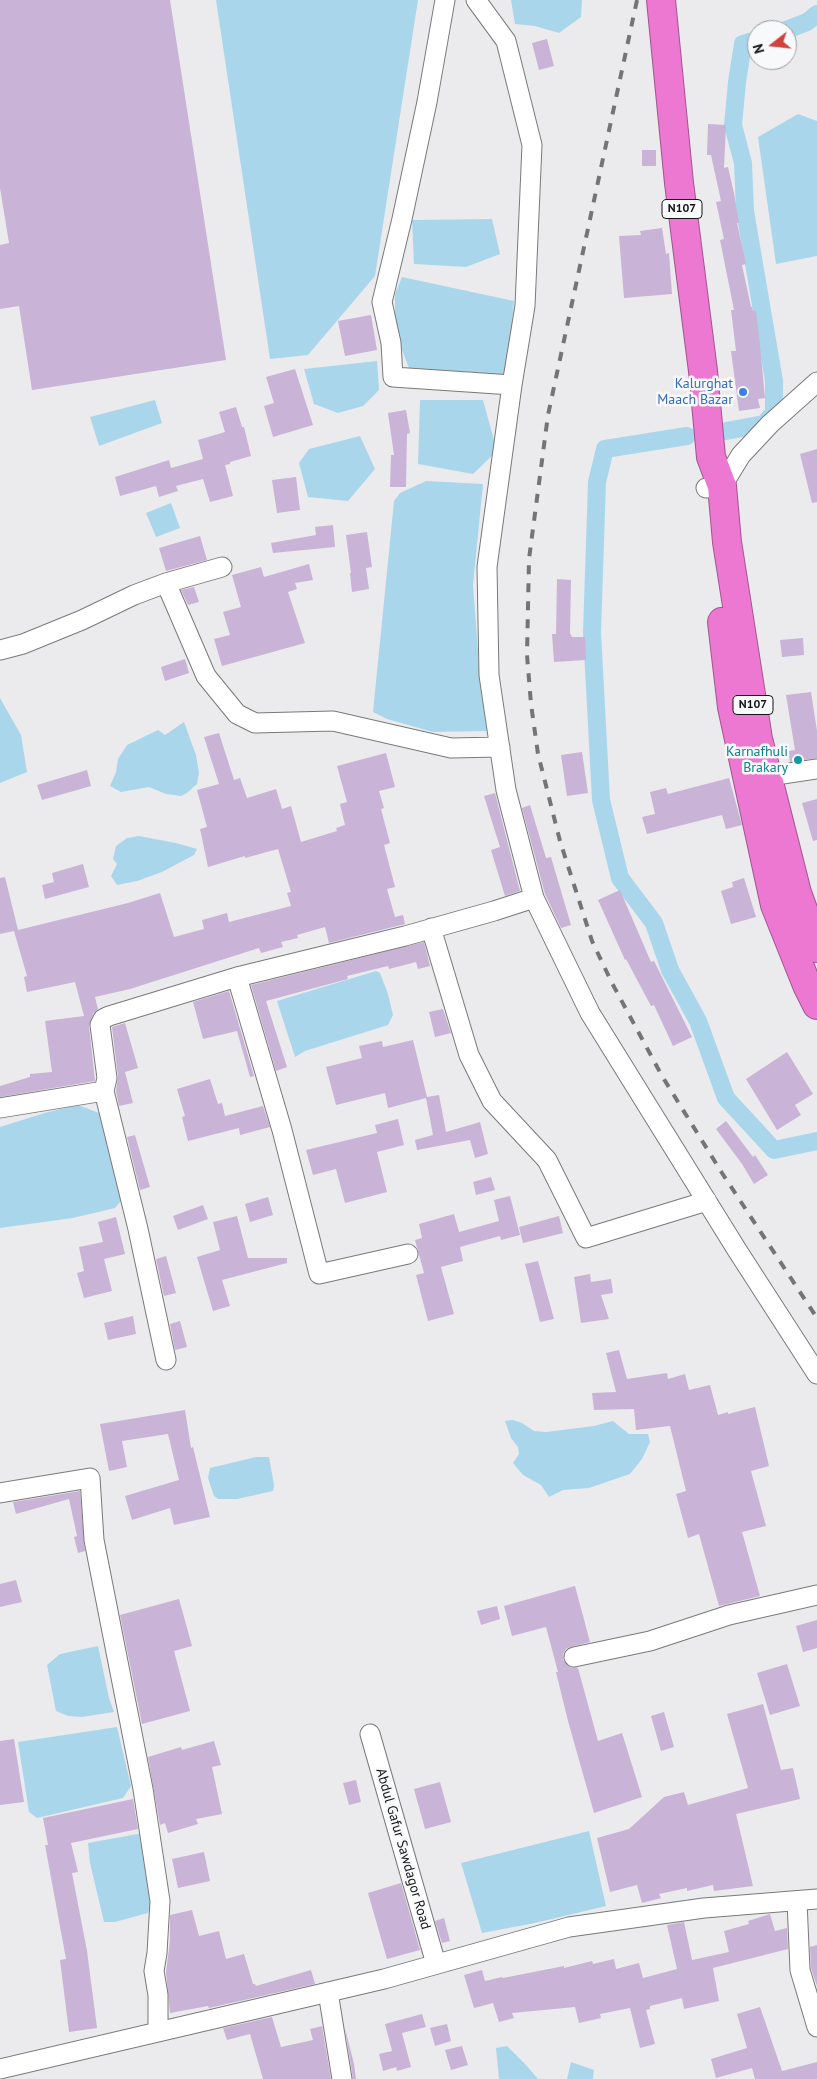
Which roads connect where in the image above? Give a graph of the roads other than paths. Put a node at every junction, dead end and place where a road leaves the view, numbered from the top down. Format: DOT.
graph roads {
  1 [pos="445,0"];
  2 [pos="476,0"];
  3 [pos="661,0"];
  4 [pos="817,382"];
  5 [pos="512,385"];
  6 [pos="809,394"];
  7 [pos="714,487"];
  8 [pos="222,567"];
  9 [pos="166,582"];
  10 [pos="0,650"];
  11 [pos="500,747"];
  12 [pos="817,769"];
  13 [pos="758,778"];
  14 [pos="534,898"];
  15 [pos="431,928"];
  16 [pos="817,948"];
  17 [pos="237,977"];
  18 [pos="817,1005"];
  19 [pos="104,1091"];
  20 [pos="0,1108"];
  21 [pos="707,1201"];
  22 [pos="408,1254"];
  23 [pos="166,1360"];
  24 [pos="817,1374"];
  25 [pos="0,1493"];
  26 [pos="817,1595"];
  27 [pos="574,1657"];
  28 [pos="370,1734"];
  29 [pos="817,1899"];
  30 [pos="797,1901"];
  31 [pos="436,1964"];
  32 [pos="328,1992"];
  33 [pos="817,2027"];
  34 [pos="158,2032"];
  35 [pos="0,2069"];
  36 [pos="342,2079"];
  1 -- 5 [label="street"];
  2 -- 5 [label="street"];
  3 -- 7 [label="highway, N107"];
  4 -- 6 [label="street"];
  5 -- 11 [label="street"];
  6 -- 7 [label="street"];
  7 -- 13 [label="highway, N107"];
  8 -- 9 [label="street"];
  9 -- 10 [label="street"];
  9 -- 11 [label="street"];
  11 -- 14 [label="street"];
  12 -- 13 [label="street"];
  13 -- 16 [label="highway, N107"];
  13 -- 18 [label="highway, N107"];
  14 -- 15 [label="street"];
  14 -- 21 [label="street"];
  15 -- 17 [label="street"];
  15 -- 21 [label="street"];
  17 -- 19 [label="street"];
  17 -- 22 [label="street"];
  19 -- 20 [label="street"];
  19 -- 23 [label="street"];
  21 -- 24 [label="street"];
  25 -- 34 [label="street"];
  26 -- 27 [label="street"];
  28 -- 31 [label="street, Abdul Gafur Sawdagor Road"];
  29 -- 30 [label="street"];
  30 -- 31 [label="street"];
  30 -- 33 [label="street"];
  31 -- 32 [label="street"];
  32 -- 34 [label="street"];
  32 -- 36 [label="street"];
  34 -- 35 [label="street"];
}
